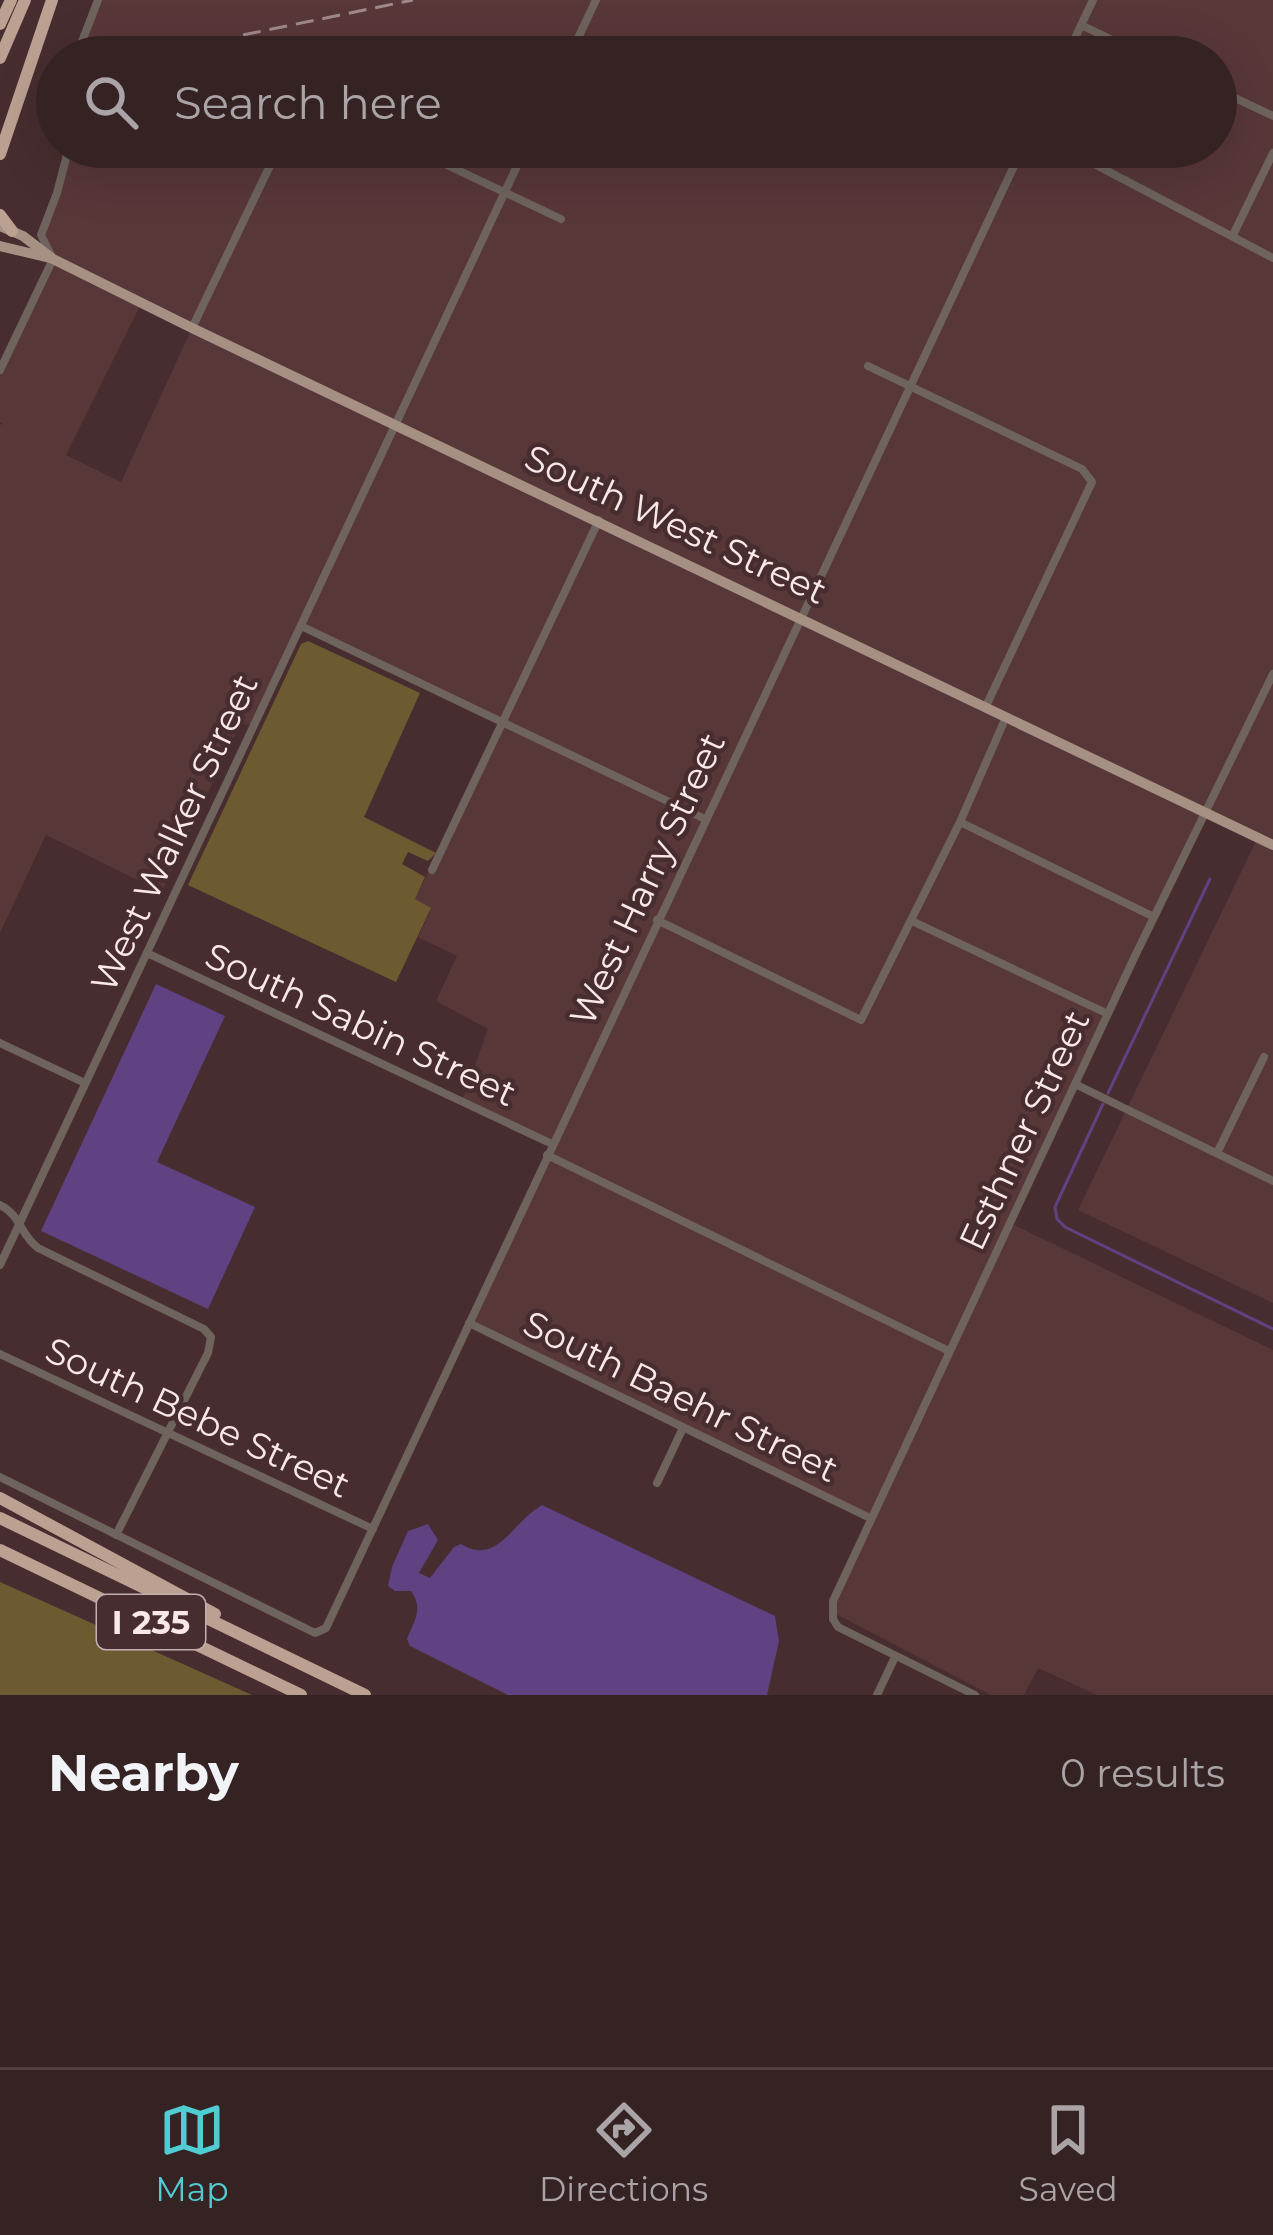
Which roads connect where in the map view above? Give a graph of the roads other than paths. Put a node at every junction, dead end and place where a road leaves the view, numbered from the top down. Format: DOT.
graph roads {
  1 [pos="11,0"];
  2 [pos="25,0"];
  3 [pos="52,0"];
  4 [pos="98,0"];
  5 [pos="596,0"];
  6 [pos="1094,0"];
  7 [pos="0,24"];
  8 [pos="1081,26"];
  9 [pos="40,36"];
  10 [pos="84,36"];
  11 [pos="579,36"];
  12 [pos="1076,36"];
  13 [pos="1103,36"];
  14 [pos="36,47"];
  15 [pos="0,58"];
  16 [pos="1237,99"];
  17 [pos="1273,116"];
  18 [pos="1273,153"];
  19 [pos="0,154"];
  20 [pos="64,168"];
  21 [pos="269,168"];
  22 [pos="454,168"];
  23 [pos="516,168"];
  24 [pos="1013,168"];
  25 [pos="1103,168"];
  26 [pos="505,192"];
  27 [pos="0,214"];
  28 [pos="561,219"];
  29 [pos="6,228"];
  30 [pos="1233,235"];
  31 [pos="0,246"];
  32 [pos="1273,258"];
  33 [pos="53,259"];
  34 [pos="192,328"];
  35 [pos="868,366"];
  36 [pos="0,370"];
  37 [pos="910,386"];
  38 [pos="395,423"];
  39 [pos="599,520"];
  40 [pos="801,616"];
  41 [pos="301,626"];
  42 [pos="1273,674"];
  43 [pos="986,706"];
  44 [pos="1006,716"];
  45 [pos="503,722"];
  46 [pos="1204,813"];
  47 [pos="705,819"];
  48 [pos="960,821"];
  49 [pos="1273,845"];
  50 [pos="432,870"];
  51 [pos="1154,917"];
  52 [pos="657,920"];
  53 [pos="912,920"];
  54 [pos="147,953"];
  55 [pos="1108,1014"];
  56 [pos="0,1043"];
  57 [pos="1264,1057"];
  58 [pos="85,1083"];
  59 [pos="1075,1084"];
  60 [pos="552,1144"];
  61 [pos="1217,1153"];
  62 [pos="547,1155"];
  63 [pos="1273,1180"];
  64 [pos="0,1205"];
  65 [pos="20,1223"];
  66 [pos="0,1265"];
  67 [pos="469,1323"];
  68 [pos="949,1351"];
  69 [pos="0,1354"];
  70 [pos="683,1428"];
  71 [pos="168,1432"];
  72 [pos="0,1477"];
  73 [pos="656,1483"];
  74 [pos="0,1498"];
  75 [pos="0,1518"];
  76 [pos="870,1518"];
  77 [pos="373,1529"];
  78 [pos="116,1534"];
  79 [pos="0,1550"];
  80 [pos="272,1650"];
  81 [pos="895,1657"];
  82 [pos="301,1695"];
  83 [pos="365,1695"];
  84 [pos="878,1695"];
  85 [pos="975,1695"];
  1 -- 7 [label="highway"];
  2 -- 15 [label="highway"];
  3 -- 9 [label="highway"];
  4 -- 10 [label="street"];
  5 -- 11 [label="street"];
  6 -- 8 [label="street"];
  8 -- 12 [label="street"];
  8 -- 13 [label="street"];
  14 -- 19 [label="highway"];
  16 -- 17 [label="street"];
  18 -- 30 [label="street"];
  20 -- 33 [label="street"];
  21 -- 34 [label="street"];
  22 -- 26 [label="street"];
  23 -- 26 [label="street, West Walker Street"];
  24 -- 37 [label="street, West Harry Street"];
  25 -- 30 [label="street"];
  26 -- 28 [label="street"];
  26 -- 38 [label="street, West Walker Street"];
  27 -- 29 [label="highway"];
  29 -- 33 [label="main road, South West Street"];
  30 -- 32 [label="street"];
  31 -- 33 [label="main road, South West Street"];
  33 -- 34 [label="main road, South West Street"];
  33 -- 36 [label="street"];
  34 -- 38 [label="main road, South West Street"];
  35 -- 37 [label="street"];
  37 -- 40 [label="street, West Harry Street"];
  37 -- 43 [label="street"];
  38 -- 39 [label="main road, South West Street"];
  38 -- 41 [label="street, West Walker Street"];
  39 -- 40 [label="main road, South West Street"];
  39 -- 45 [label="street"];
  40 -- 43 [label="main road, South West Street"];
  40 -- 47 [label="street, West Harry Street"];
  41 -- 45 [label="street"];
  41 -- 54 [label="street, West Walker Street"];
  42 -- 46 [label="street, Esthner Street"];
  43 -- 44 [label="main road, South West Street"];
  44 -- 46 [label="main road, South West Street"];
  44 -- 48 [label="street"];
  45 -- 47 [label="street"];
  45 -- 50 [label="street"];
  46 -- 49 [label="main road, South West Street"];
  46 -- 51 [label="street, Esthner Street"];
  47 -- 52 [label="street, West Harry Street"];
  48 -- 51 [label="street"];
  48 -- 53 [label="street"];
  51 -- 55 [label="street, Esthner Street"];
  52 -- 53 [label="street"];
  52 -- 60 [label="street, West Harry Street"];
  53 -- 55 [label="street"];
  54 -- 58 [label="street, West Walker Street"];
  54 -- 60 [label="street, South Sabin Street"];
  55 -- 59 [label="street, Esthner Street"];
  56 -- 58 [label="street"];
  57 -- 61 [label="street"];
  58 -- 65 [label="street, West Walker Street"];
  59 -- 61 [label="street"];
  59 -- 68 [label="street, Esthner Street"];
  60 -- 62 [label="street, West Harry Street"];
  61 -- 63 [label="street"];
  62 -- 67 [label="street, West Harry Street"];
  62 -- 68 [label="street"];
  64 -- 65 [label="street"];
  65 -- 66 [label="street, West Walker Street"];
  65 -- 71 [label="street"];
  67 -- 70 [label="street, South Baehr Street"];
  67 -- 77 [label="street, West Harry Street"];
  68 -- 76 [label="street, Esthner Street"];
  69 -- 71 [label="street, South Bebe Street"];
  70 -- 73 [label="street"];
  70 -- 76 [label="street, South Baehr Street"];
  71 -- 77 [label="street, South Bebe Street"];
  71 -- 78 [label="street"];
  72 -- 78 [label="street"];
  74 -- 80 [label="highway"];
  75 -- 80 [label="highway, I 235"];
  76 -- 81 [label="street, Esthner Street"];
  77 -- 78 [label="street, West Harry Street"];
  79 -- 82 [label="highway, I 235"];
  80 -- 83 [label="highway, I 235"];
  81 -- 84 [label="street"];
  81 -- 85 [label="street"];
}
